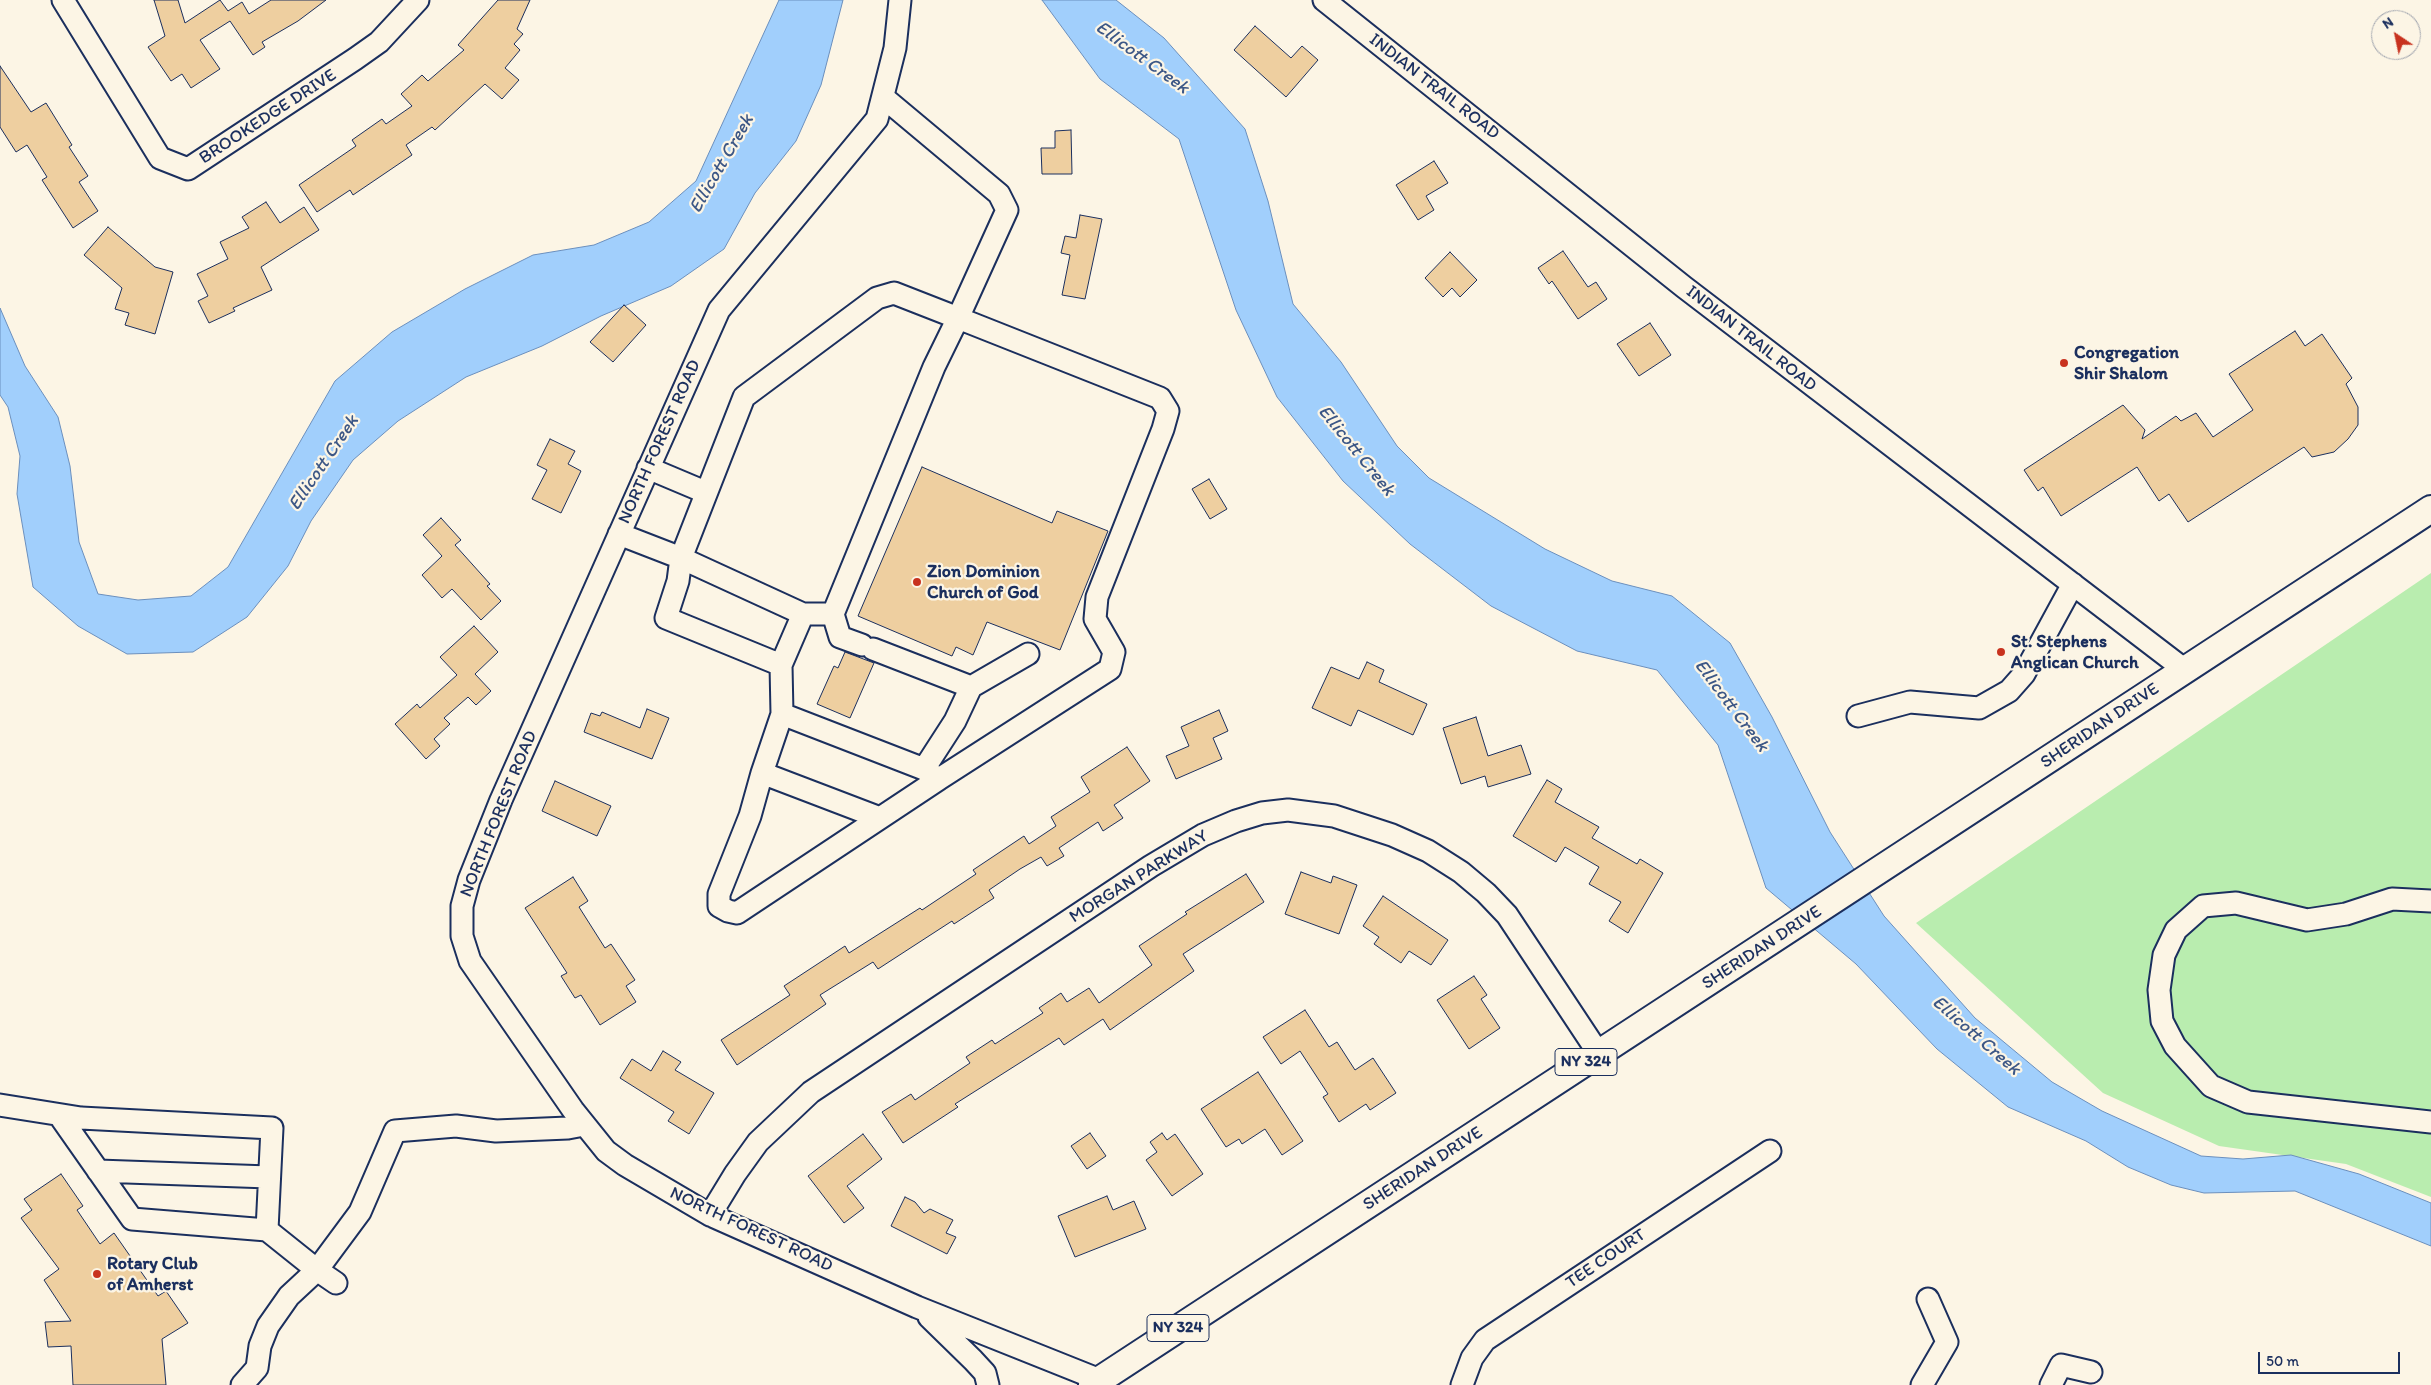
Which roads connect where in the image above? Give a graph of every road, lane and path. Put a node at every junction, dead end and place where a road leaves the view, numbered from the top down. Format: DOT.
graph roads {
  1 [pos="63,0"];
  2 [pos="418,0"];
  3 [pos="900,0"];
  4 [pos="1324,0"];
  5 [pos="1346,7"];
  6 [pos="883,97"];
  7 [pos="958,318"];
  8 [pos="648,468"];
  9 [pos="705,492"];
  10 [pos="2431,509"];
  11 [pos="619,534"];
  12 [pos="681,558"];
  13 [pos="2073,584"];
  14 [pos="803,614"];
  15 [pos="833,614"];
  16 [pos="1028,654"];
  17 [pos="781,665"];
  18 [pos="2185,670"];
  19 [pos="971,688"];
  20 [pos="782,714"];
  21 [pos="1858,716"];
  22 [pos="762,772"];
  23 [pos="932,774"];
  24 [pos="880,818"];
  25 [pos="2431,901"];
  26 [pos="1599,1054"];
  27 [pos="0,1105"];
  28 [pos="59,1115"];
  29 [pos="2431,1122"];
  30 [pos="584,1125"];
  31 [pos="1770,1150"];
  32 [pos="98,1170"];
  33 [pos="269,1177"];
  34 [pos="710,1214"];
  35 [pos="267,1230"];
  36 [pos="317,1270"];
  37 [pos="336,1283"];
  38 [pos="1928,1299"];
  39 [pos="917,1307"];
  40 [pos="2091,1372"];
  41 [pos="1101,1383"];
  42 [pos="242,1385"];
  43 [pos="988,1385"];
  44 [pos="1462,1385"];
  45 [pos="1922,1385"];
  46 [pos="2051,1385"];
  1 -- 2 [label="street, BROOKEDGE DRIVE"];
  3 -- 6 [label="street, NORTH FOREST ROAD"];
  4 -- 5 [label="street, INDIAN TRAIL ROAD"];
  5 -- 13 [label="street, INDIAN TRAIL ROAD"];
  6 -- 7 [label="street"];
  6 -- 8 [label="street, NORTH FOREST ROAD"];
  7 -- 9 [label="street"];
  7 -- 15 [label="street"];
  7 -- 23 [label="street"];
  8 -- 9 [label="street"];
  8 -- 11 [label="street, NORTH FOREST ROAD"];
  9 -- 12 [label="street"];
  10 -- 18 [label="main road, SHERIDAN DRIVE / NY 324"];
  11 -- 12 [label="street"];
  11 -- 30 [label="street, NORTH FOREST ROAD"];
  12 -- 14 [label="street"];
  12 -- 17 [label="street"];
  13 -- 18 [label="street, INDIAN TRAIL ROAD"];
  13 -- 21 [label="street"];
  14 -- 15 [label="street"];
  14 -- 17 [label="street"];
  15 -- 19 [label="street"];
  16 -- 19 [label="street"];
  17 -- 20 [label="street"];
  18 -- 26 [label="main road, SHERIDAN DRIVE / NY 324"];
  19 -- 23 [label="street"];
  20 -- 22 [label="street"];
  20 -- 23 [label="street"];
  22 -- 24 [label="street"];
  22 -- 24 [label="street"];
  23 -- 24 [label="street"];
  25 -- 29 [label="street"];
  26 -- 34 [label="street, MORGAN PARKWAY"];
  26 -- 41 [label="main road, SHERIDAN DRIVE / NY 324"];
  27 -- 28 [label="street"];
  28 -- 32 [label="street"];
  28 -- 33 [label="street"];
  30 -- 34 [label="street, NORTH FOREST ROAD"];
  30 -- 36 [label="street"];
  31 -- 44 [label="street, TEE COURT"];
  32 -- 33 [label="street"];
  32 -- 35 [label="street"];
  33 -- 35 [label="street"];
  34 -- 39 [label="street, NORTH FOREST ROAD"];
  35 -- 36 [label="street"];
  36 -- 37 [label="street"];
  36 -- 42 [label="street"];
  38 -- 45 [label="street"];
  39 -- 41 [label="street, NORTH FOREST ROAD"];
  39 -- 43 [label="street"];
  40 -- 46 [label="street"];
}
